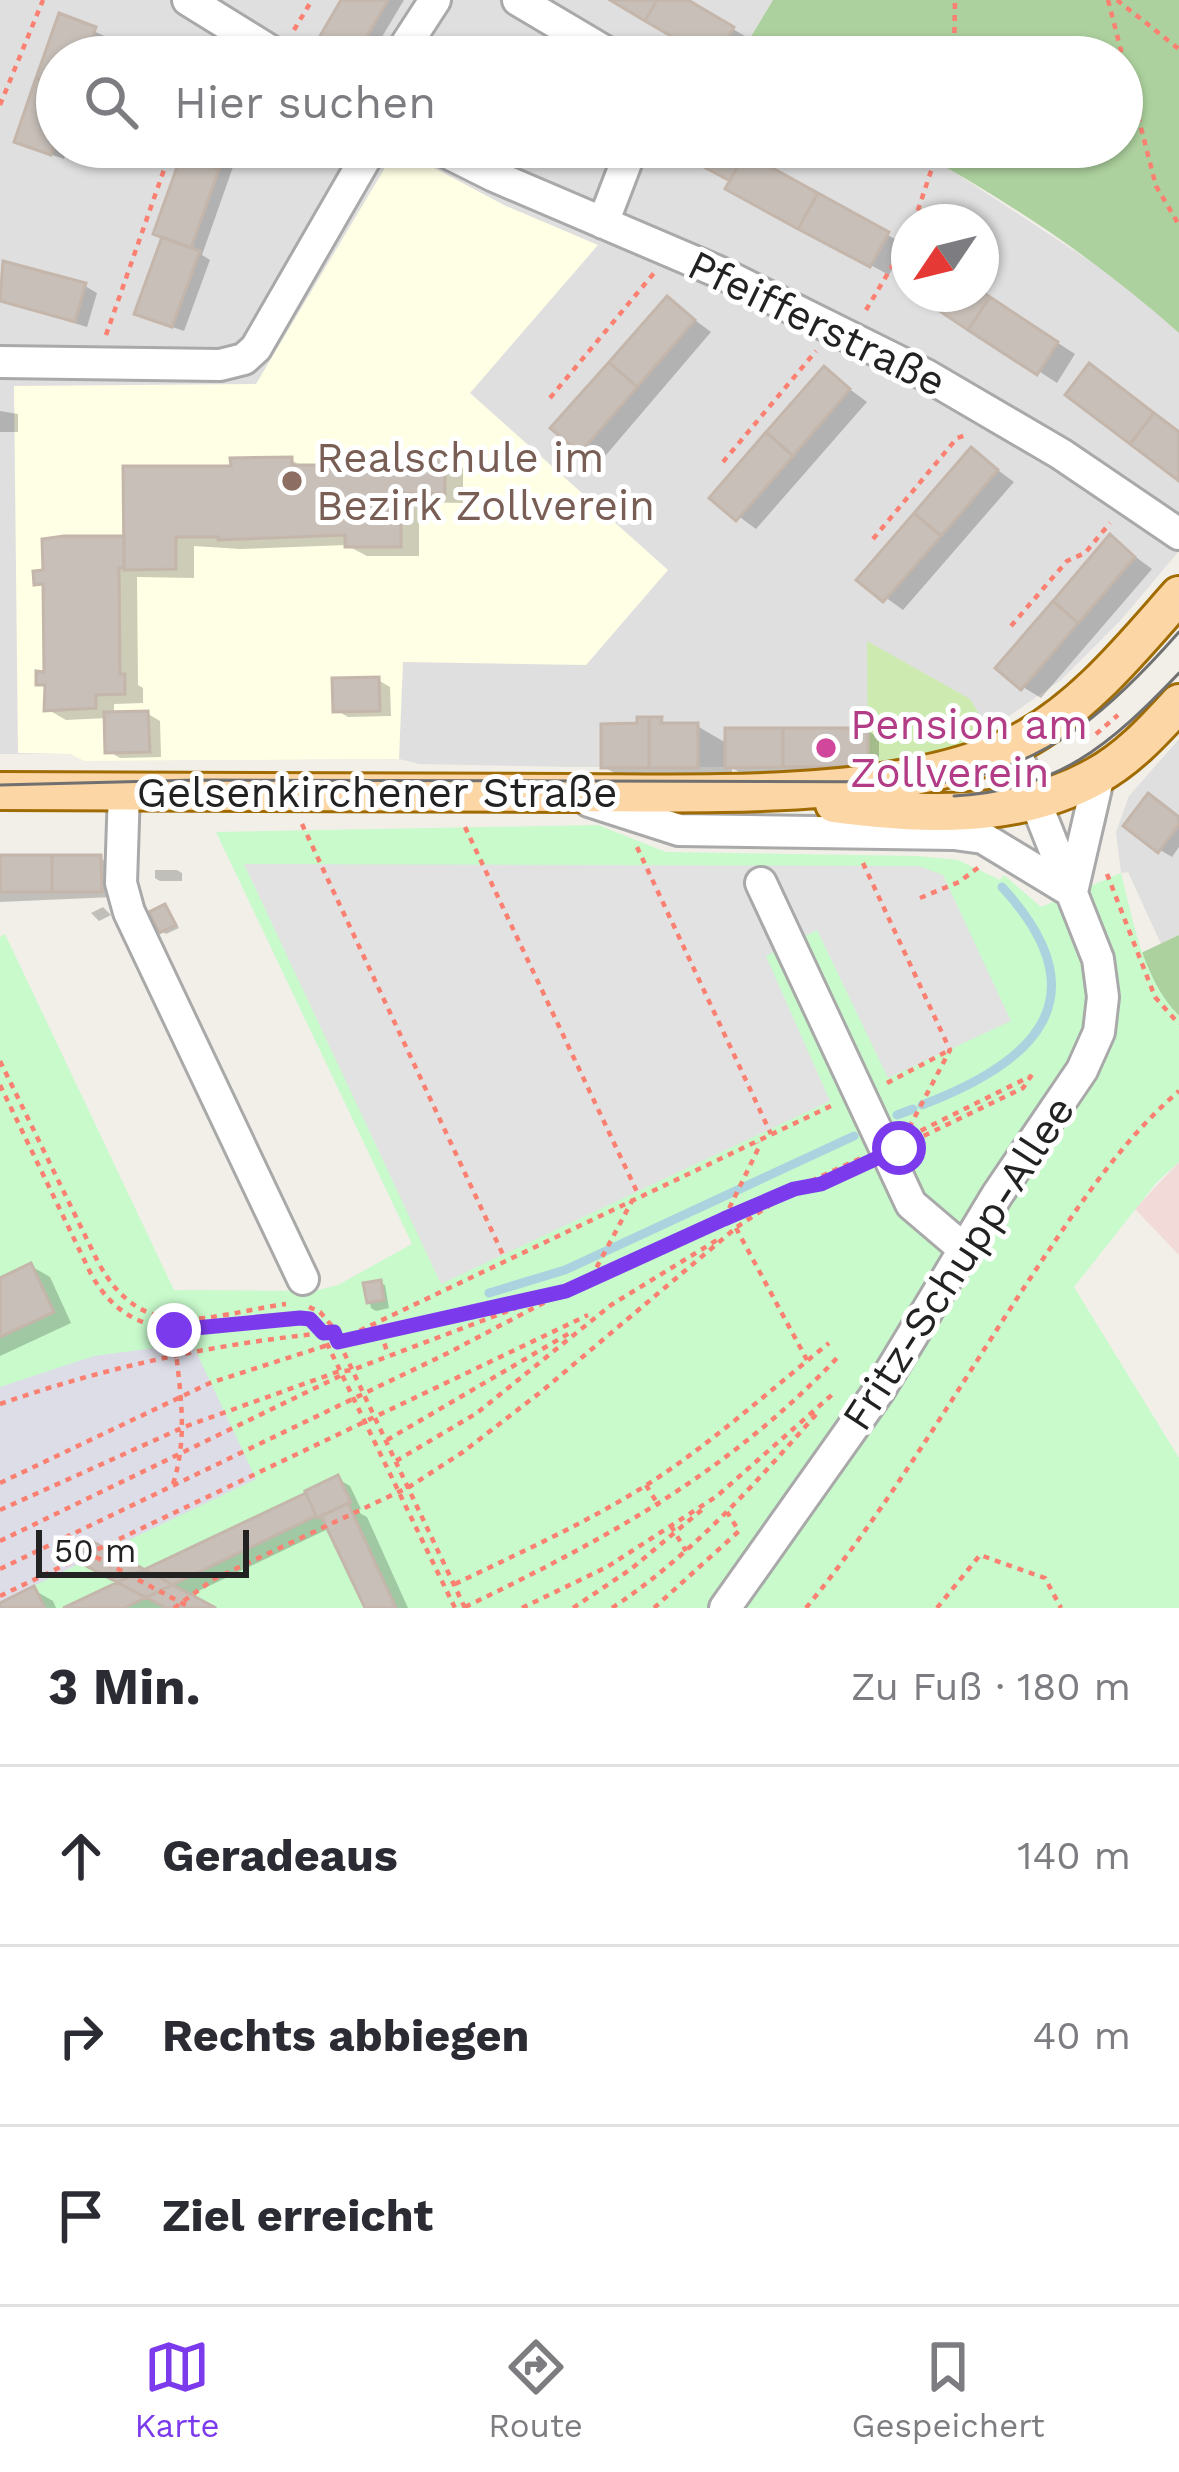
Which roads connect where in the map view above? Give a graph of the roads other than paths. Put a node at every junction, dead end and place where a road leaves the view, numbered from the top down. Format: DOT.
graph roads {
  1 [pos="188,0"];
  2 [pos="435,0"];
  3 [pos="518,0"];
  4 [pos="245,36"];
  5 [pos="412,36"];
  6 [pos="579,36"];
  7 [pos="360,168"];
  8 [pos="482,168"];
  9 [pos="624,168"];
  10 [pos="603,223"];
  11 [pos="0,362"];
  12 [pos="1179,534"];
  13 [pos="1179,595"];
  14 [pos="1179,703"];
  15 [pos="1013,745"];
  16 [pos="1099,775"];
  17 [pos="124,790"];
  18 [pos="754,790"];
  19 [pos="0,791"];
  20 [pos="560,793"];
  21 [pos="1034,802"];
  22 [pos="761,883"];
  23 [pos="1072,892"];
  24 [pos="965,1250"];
  25 [pos="303,1279"];
  26 [pos="724,1608"];
  1 -- 4 [label="street"];
  2 -- 5 [label="street"];
  3 -- 6 [label="street"];
  7 -- 11 [label="street"];
  8 -- 10 [label="street, Pfeifferstraße"];
  9 -- 10 [label="street"];
  10 -- 12 [label="street, Pfeifferstraße"];
  13 -- 15 [label="main road, Gelsenkirchener Straße"];
  14 -- 16 [label="main road, Gelsenkirchener Straße"];
  15 -- 18 [label="main road, Gelsenkirchener Straße"];
  15 -- 21 [label="street"];
  16 -- 21 [label="main road, Gelsenkirchener Straße"];
  16 -- 23 [label="street"];
  17 -- 19 [label="main road, Gelsenkirchener Straße"];
  17 -- 20 [label="main road, Gelsenkirchener Straße"];
  17 -- 25 [label="street"];
  18 -- 20 [label="main road, Gelsenkirchener Straße"];
  18 -- 21 [label="main road, Gelsenkirchener Straße"];
  20 -- 23 [label="street"];
  21 -- 23 [label="street, Fritz-Schupp-Allee"];
  22 -- 24 [label="street"];
  23 -- 24 [label="street, Fritz-Schupp-Allee"];
  24 -- 26 [label="street, Fritz-Schupp-Allee"];
}
